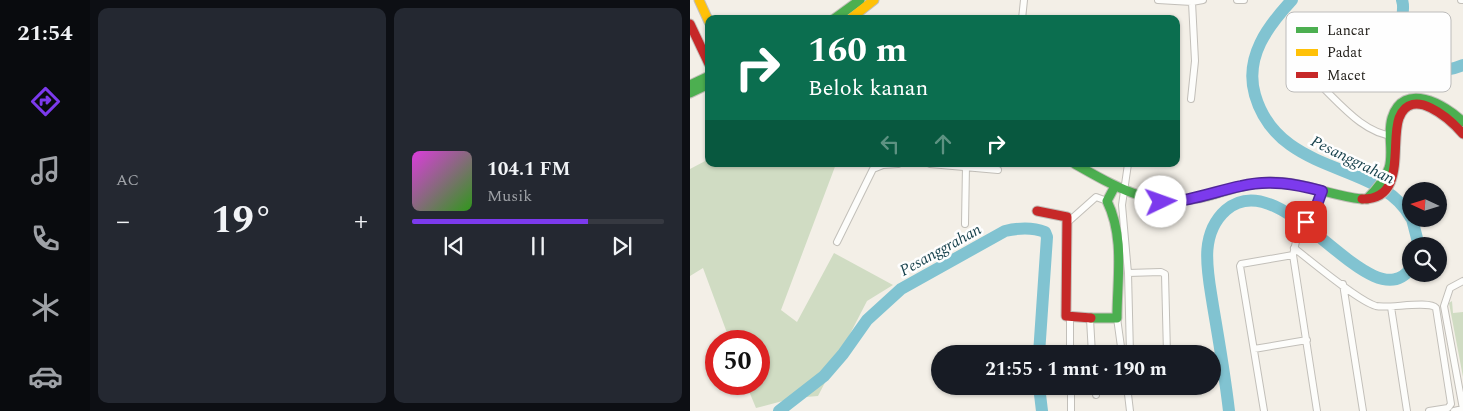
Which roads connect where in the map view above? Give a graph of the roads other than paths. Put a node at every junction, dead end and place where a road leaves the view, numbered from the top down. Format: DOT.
graph roads {
  1 [pos="699,0"];
  2 [pos="860,0"];
  3 [pos="874,0"];
  4 [pos="1024,0"];
  5 [pos="1158,0"];
  6 [pos="1203,0"];
  7 [pos="1237,0"];
  8 [pos="1244,0"];
  9 [pos="1192,2"];
  10 [pos="706,15"];
  11 [pos="839,15"];
  12 [pos="855,15"];
  13 [pos="1022,15"];
  14 [pos="690,24"];
  15 [pos="705,56"];
  16 [pos="705,78"];
  17 [pos="690,84"];
  18 [pos="705,86"];
  19 [pos="1328,92"];
  20 [pos="690,93"];
  21 [pos="1191,99"];
  22 [pos="1463,122"];
  23 [pos="1463,134"];
  24 [pos="1394,136"];
  25 [pos="879,167"];
  26 [pos="966,167"];
  27 [pos="974,167"];
  28 [pos="1080,167"];
  29 [pos="1128,167"];
  30 [pos="998,170"];
  31 [pos="1115,186"];
  32 [pos="1125,191"];
  33 [pos="1322,191"];
  34 [pos="1107,201"];
  35 [pos="1037,211"];
  36 [pos="1068,222"];
  37 [pos="965,224"];
  38 [pos="837,242"];
  39 [pos="1294,252"];
  40 [pos="1128,273"];
  41 [pos="1463,281"];
  42 [pos="1343,284"];
  43 [pos="1391,307"];
  44 [pos="1070,318"];
  45 [pos="1117,318"];
  46 [pos="1090,319"];
  47 [pos="1307,340"];
  48 [pos="1070,345"];
  49 [pos="1091,345"];
  50 [pos="1121,345"];
  51 [pos="1130,345"];
  52 [pos="1167,345"];
  53 [pos="1254,349"];
  54 [pos="1071,395"];
  55 [pos="1128,395"];
  56 [pos="1463,410"];
  57 [pos="1071,411"];
  58 [pos="1130,411"];
  59 [pos="1264,411"];
  60 [pos="1317,411"];
  61 [pos="1363,411"];
  62 [pos="1406,411"];
  63 [pos="1430,411"];
  64 [pos="1454,411"];
  1 -- 10 [label="main road"];
  2 -- 11 [label="main road"];
  3 -- 12 [label="main road"];
  4 -- 13 [label="street"];
  5 -- 9 [label="street"];
  6 -- 9 [label="street"];
  7 -- 8 [label="street"];
  9 -- 21 [label="street"];
  14 -- 15 [label="main road"];
  16 -- 17 [label="main road"];
  18 -- 20 [label="main road"];
  19 -- 24 [label="street"];
  22 -- 24 [label="main road"];
  23 -- 24 [label="main road"];
  24 -- 33 [label="main road"];
  25 -- 38 [label="street"];
  26 -- 37 [label="street"];
  27 -- 30 [label="street"];
  28 -- 31 [label="main road"];
  29 -- 32 [label="street"];
  31 -- 32 [label="main road"];
  31 -- 34 [label="main road"];
  32 -- 33 [label="main road"];
  32 -- 40 [label="street"];
  33 -- 39 [label="street"];
  34 -- 36 [label="street"];
  34 -- 45 [label="main road"];
  35 -- 36 [label="main road"];
  36 -- 44 [label="main road"];
  39 -- 42 [label="street"];
  39 -- 47 [label="street"];
  39 -- 53 [label="street"];
  40 -- 51 [label="street"];
  40 -- 52 [label="street"];
  41 -- 56 [label="street"];
  42 -- 43 [label="street"];
  42 -- 61 [label="street"];
  43 -- 62 [label="street"];
  43 -- 63 [label="street"];
  44 -- 46 [label="main road"];
  44 -- 48 [label="street"];
  45 -- 46 [label="main road"];
  45 -- 50 [label="street"];
  46 -- 49 [label="street"];
  47 -- 53 [label="street"];
  47 -- 60 [label="street"];
  53 -- 59 [label="street"];
  54 -- 57 [label="street"];
  55 -- 58 [label="street"];
  56 -- 64 [label="street"];
}
